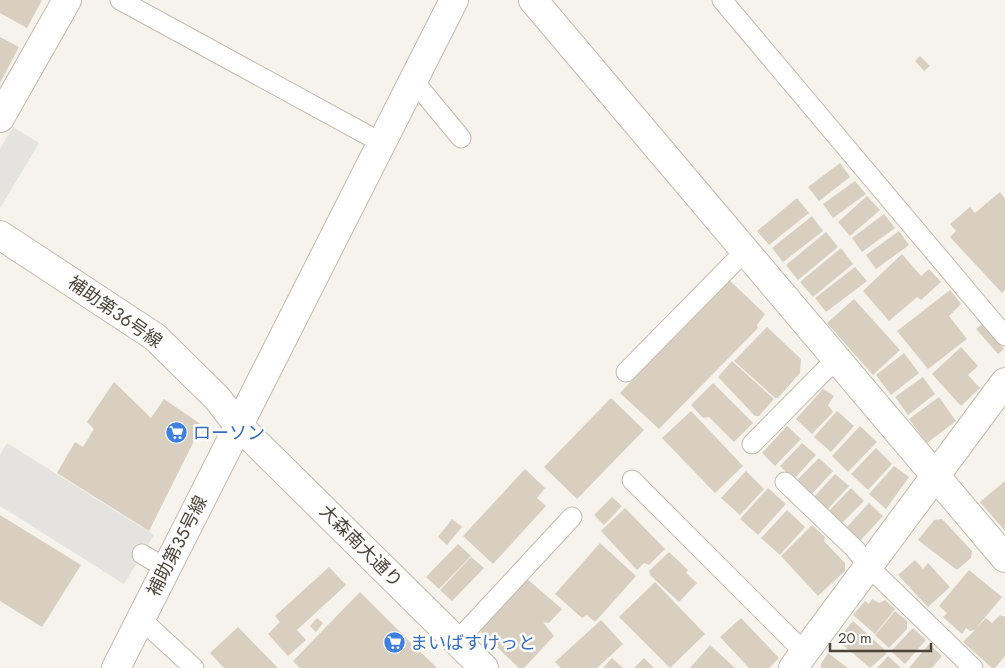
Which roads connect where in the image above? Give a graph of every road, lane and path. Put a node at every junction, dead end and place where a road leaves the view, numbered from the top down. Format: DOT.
graph roads {
  1 [pos="67,0"];
  2 [pos="120,0"];
  3 [pos="454,0"];
  4 [pos="533,0"];
  5 [pos="722,0"];
  6 [pos="413,80"];
  7 [pos="0,118"];
  8 [pos="462,138"];
  9 [pos="382,142"];
  10 [pos="0,236"];
  11 [pos="745,252"];
  12 [pos="1005,336"];
  13 [pos="836,359"];
  14 [pos="626,372"];
  15 [pos="1005,382"];
  16 [pos="238,425"];
  17 [pos="752,444"];
  18 [pos="935,476"];
  19 [pos="632,480"];
  20 [pos="785,482"];
  21 [pos="572,517"];
  22 [pos="142,554"];
  23 [pos="1005,558"];
  24 [pos="868,566"];
  25 [pos="165,568"];
  26 [pos="141,619"];
  27 [pos="457,641"];
  28 [pos="799,660"];
  29 [pos="116,668"];
  30 [pos="194,668"];
  31 [pos="484,668"];
  32 [pos="973,668"];
  1 -- 7 [label="street"];
  2 -- 9 [label="lane"];
  3 -- 6 [label="street, 補助第35号線"];
  4 -- 11 [label="street"];
  5 -- 12 [label="lane"];
  6 -- 8 [label="lane"];
  6 -- 9 [label="street, 補助第35号線"];
  9 -- 16 [label="street, 補助第35号線"];
  10 -- 16 [label="street, 補助第36号線"];
  11 -- 13 [label="street"];
  11 -- 14 [label="lane"];
  13 -- 17 [label="lane"];
  13 -- 18 [label="street"];
  15 -- 18 [label="street"];
  16 -- 25 [label="street, 補助第35号線"];
  16 -- 27 [label="street, 大森南大通り"];
  18 -- 23 [label="street"];
  18 -- 24 [label="street"];
  19 -- 28 [label="lane"];
  20 -- 24 [label="lane"];
  21 -- 27 [label="lane"];
  22 -- 25 [label="lane"];
  24 -- 28 [label="street"];
  24 -- 32 [label="lane"];
  25 -- 26 [label="street, 補助第35号線"];
  26 -- 29 [label="street, 補助第35号線"];
  26 -- 30 [label="lane"];
  27 -- 31 [label="street, 大森南大通り"];
}
